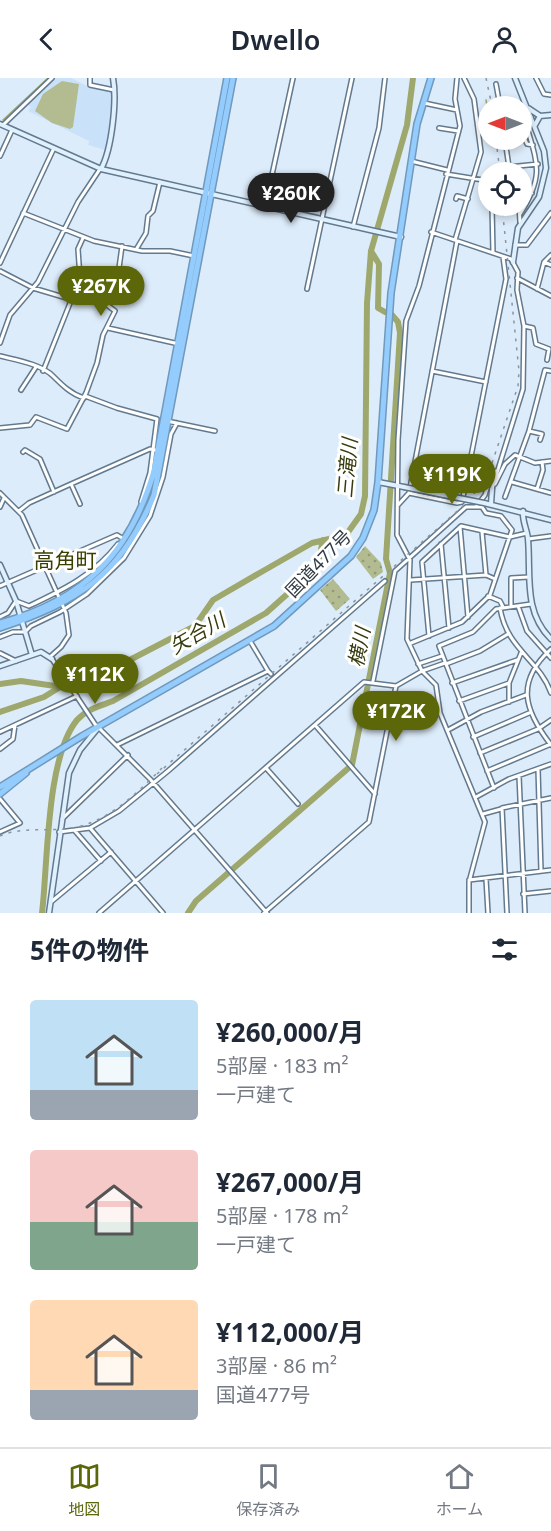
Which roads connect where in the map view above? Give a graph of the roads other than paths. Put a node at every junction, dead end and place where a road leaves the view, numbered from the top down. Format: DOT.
graph roads {
  1 [pos="52,78"];
  2 [pos="90,78"];
  3 [pos="113,78"];
  4 [pos="227,78"];
  5 [pos="233,78"];
  6 [pos="293,78"];
  7 [pos="352,78"];
  8 [pos="386,78"];
  9 [pos="431,78"];
  10 [pos="457,78"];
  11 [pos="464,78"];
  12 [pos="515,78"];
  13 [pos="536,78"];
  14 [pos="496,84"];
  15 [pos="115,90"];
  16 [pos="551,95"];
  17 [pos="498,96"];
  18 [pos="522,96"];
  19 [pos="424,104"];
  20 [pos="458,110"];
  21 [pos="532,110"];
  22 [pos="551,115"];
  23 [pos="540,116"];
  24 [pos="532,120"];
  25 [pos="1,124"];
  26 [pos="534,126"];
  27 [pos="440,128"];
  28 [pos="13,129"];
  29 [pos="459,131"];
  30 [pos="532,142"];
  31 [pos="533,145"];
  32 [pos="54,147"];
  33 [pos="506,150"];
  34 [pos="0,156"];
  35 [pos="411,161"];
  36 [pos="538,164"];
  37 [pos="101,169"];
  38 [pos="447,172"];
  39 [pos="474,179"];
  40 [pos="478,180"];
  41 [pos="160,183"];
  42 [pos="532,193"];
  43 [pos="209,194"];
  44 [pos="456,199"];
  45 [pos="468,199"];
  46 [pos="265,207"];
  47 [pos="23,213"];
  48 [pos="551,213"];
  49 [pos="492,216"];
  50 [pos="520,216"];
  51 [pos="322,220"];
  52 [pos="520,222"];
  53 [pos="354,227"];
  54 [pos="65,231"];
  55 [pos="431,232"];
  56 [pos="401,237"];
  57 [pos="83,238"];
  58 [pos="456,241"];
  59 [pos="515,244"];
  60 [pos="122,246"];
  61 [pos="137,248"];
  62 [pos="493,254"];
  63 [pos="551,255"];
  64 [pos="194,256"];
  65 [pos="503,257"];
  66 [pos="513,262"];
  67 [pos="544,262"];
  68 [pos="0,263"];
  69 [pos="551,265"];
  70 [pos="0,271"];
  71 [pos="518,278"];
  72 [pos="33,288"];
  73 [pos="306,289"];
  74 [pos="537,289"];
  75 [pos="551,296"];
  76 [pos="70,299"];
  77 [pos="524,326"];
  78 [pos="108,328"];
  79 [pos="0,343"];
  80 [pos="181,345"];
  81 [pos="0,356"];
  82 [pos="547,360"];
  83 [pos="36,368"];
  84 [pos="43,371"];
  85 [pos="432,371"];
  86 [pos="551,371"];
  87 [pos="486,382"];
  88 [pos="21,390"];
  89 [pos="84,397"];
  90 [pos="157,419"];
  91 [pos="167,421"];
  92 [pos="177,423"];
  93 [pos="0,428"];
  94 [pos="529,430"];
  95 [pos="215,431"];
  96 [pos="540,440"];
  97 [pos="156,451"];
  98 [pos="23,452"];
  99 [pos="521,456"];
  100 [pos="551,461"];
  101 [pos="542,462"];
  102 [pos="496,471"];
  103 [pos="378,482"];
  104 [pos="512,482"];
  105 [pos="71,484"];
  106 [pos="397,486"];
  107 [pos="492,489"];
  108 [pos="537,489"];
  109 [pos="54,492"];
  110 [pos="0,493"];
  111 [pos="409,493"];
  112 [pos="551,493"];
  113 [pos="505,497"];
  114 [pos="4,498"];
  115 [pos="80,504"];
  116 [pos="491,504"];
  117 [pos="398,505"];
  118 [pos="0,507"];
  119 [pos="476,507"];
  120 [pos="19,511"];
  121 [pos="523,511"];
  122 [pos="551,520"];
  123 [pos="460,527"];
  124 [pos="482,531"];
  125 [pos="527,533"];
  126 [pos="551,536"];
  127 [pos="510,537"];
  128 [pos="122,538"];
  129 [pos="528,539"];
  130 [pos="441,544"];
  131 [pos="410,556"];
  132 [pos="0,565"];
  133 [pos="45,566"];
  134 [pos="486,574"];
  135 [pos="464,577"];
  136 [pos="530,577"];
  137 [pos="444,579"];
  138 [pos="495,579"];
  139 [pos="411,580"];
  140 [pos="385,581"];
  141 [pos="424,581"];
  142 [pos="8,583"];
  143 [pos="0,586"];
  144 [pos="488,596"];
  145 [pos="61,601"];
  146 [pos="15,602"];
  147 [pos="531,604"];
  148 [pos="511,606"];
  149 [pos="518,606"];
  150 [pos="501,608"];
  151 [pos="0,617"];
  152 [pos="468,617"];
  153 [pos="19,620"];
  154 [pos="0,623"];
  155 [pos="449,628"];
  156 [pos="0,629"];
  157 [pos="26,632"];
  158 [pos="508,634"];
  159 [pos="429,636"];
  160 [pos="0,637"];
  161 [pos="551,639"];
  162 [pos="250,641"];
  163 [pos="411,643"];
  164 [pos="551,649"];
  165 [pos="0,653"];
  166 [pos="521,653"];
  167 [pos="547,653"];
  168 [pos="32,656"];
  169 [pos="442,656"];
  170 [pos="51,658"];
  171 [pos="551,658"];
  172 [pos="517,660"];
  173 [pos="17,661"];
  174 [pos="445,663"];
  175 [pos="418,664"];
  176 [pos="0,666"];
  177 [pos="535,667"];
  178 [pos="422,671"];
  179 [pos="373,681"];
  180 [pos="452,683"];
  181 [pos="509,683"];
  182 [pos="396,686"];
  183 [pos="551,693"];
  184 [pos="526,694"];
  185 [pos="76,696"];
  186 [pos="459,702"];
  187 [pos="508,702"];
  188 [pos="530,713"];
  189 [pos="466,719"];
  190 [pos="551,720"];
  191 [pos="15,724"];
  192 [pos="315,725"];
  193 [pos="96,726"];
  194 [pos="538,729"];
  195 [pos="448,730"];
  196 [pos="0,732"];
  197 [pos="473,737"];
  198 [pos="551,744"];
  199 [pos="117,745"];
  200 [pos="0,749"];
  201 [pos="480,753"];
  202 [pos="128,755"];
  203 [pos="49,757"];
  204 [pos="551,764"];
  205 [pos="266,768"];
  206 [pos="538,769"];
  207 [pos="487,771"];
  208 [pos="519,776"];
  209 [pos="153,782"];
  210 [pos="0,788"];
  211 [pos="494,788"];
  212 [pos="0,794"];
  213 [pos="375,794"];
  214 [pos="476,797"];
  215 [pos="551,798"];
  216 [pos="0,799"];
  217 [pos="539,801"];
  218 [pos="298,804"];
  219 [pos="520,805"];
  220 [pos="502,808"];
  221 [pos="483,814"];
  222 [pos="61,820"];
  223 [pos="90,828"];
  224 [pos="195,829"];
  225 [pos="75,831"];
  226 [pos="0,832"];
  227 [pos="59,832"];
  228 [pos="111,852"];
  229 [pos="101,861"];
  230 [pos="551,870"];
  231 [pos="541,871"];
  232 [pos="522,873"];
  233 [pos="503,876"];
  234 [pos="486,878"];
  235 [pos="469,880"];
  236 [pos="136,881"];
  237 [pos="551,891"];
  238 [pos="523,894"];
  239 [pos="50,903"];
  240 [pos="266,912"];
  241 [pos="49,913"];
  242 [pos="99,913"];
  243 [pos="163,913"];
  244 [pos="470,913"];
  245 [pos="489,913"];
  246 [pos="507,913"];
  247 [pos="525,913"];
  1 -- 25 [label="street"];
  2 -- 15 [label="street"];
  3 -- 15 [label="street"];
  4 -- 43 [label="highway"];
  5 -- 43 [label="highway"];
  6 -- 46 [label="street"];
  7 -- 51 [label="street"];
  8 -- 53 [label="street"];
  9 -- 19 [label="highway, 国道477号"];
  10 -- 20 [label="street"];
  11 -- 39 [label="street"];
  12 -- 18 [label="street"];
  13 -- 16 [label="street"];
  14 -- 17 [label="street"];
  15 -- 37 [label="street"];
  19 -- 20 [label="street"];
  19 -- 35 [label="highway, 国道477号"];
  20 -- 29 [label="street"];
  21 -- 23 [label="street"];
  22 -- 23 [label="street"];
  23 -- 26 [label="street"];
  24 -- 26 [label="street"];
  25 -- 28 [label="street"];
  26 -- 52 [label="street"];
  27 -- 29 [label="street"];
  28 -- 32 [label="street"];
  28 -- 34 [label="street"];
  29 -- 38 [label="street"];
  30 -- 31 [label="street"];
  31 -- 36 [label="street"];
  32 -- 37 [label="street"];
  32 -- 47 [label="street"];
  33 -- 36 [label="street"];
  35 -- 38 [label="street"];
  35 -- 56 [label="highway, 国道477号"];
  36 -- 42 [label="street"];
  37 -- 41 [label="street"];
  37 -- 54 [label="street"];
  38 -- 39 [label="street"];
  38 -- 55 [label="street"];
  39 -- 40 [label="street"];
  39 -- 45 [label="street"];
  41 -- 43 [label="street"];
  41 -- 61 [label="street"];
  43 -- 46 [label="street"];
  43 -- 64 [label="highway"];
  43 -- 80 [label="highway"];
  44 -- 45 [label="street"];
  45 -- 58 [label="street"];
  46 -- 51 [label="street"];
  47 -- 54 [label="street"];
  47 -- 68 [label="street"];
  48 -- 59 [label="street"];
  49 -- 62 [label="street"];
  50 -- 52 [label="street"];
  51 -- 53 [label="street"];
  51 -- 73 [label="street"];
  52 -- 59 [label="street"];
  53 -- 56 [label="street"];
  54 -- 57 [label="street"];
  54 -- 72 [label="street"];
  55 -- 58 [label="street"];
  55 -- 106 [label="street"];
  56 -- 103 [label="highway, 国道477号"];
  57 -- 60 [label="street"];
  57 -- 76 [label="street"];
  58 -- 62 [label="street"];
  58 -- 85 [label="street"];
  59 -- 66 [label="street"];
  60 -- 61 [label="street"];
  60 -- 78 [label="street"];
  61 -- 64 [label="street"];
  62 -- 65 [label="street"];
  63 -- 67 [label="street"];
  64 -- 80 [label="highway"];
  65 -- 66 [label="street"];
  65 -- 87 [label="street"];
  66 -- 71 [label="street"];
  67 -- 69 [label="street"];
  67 -- 74 [label="street"];
  70 -- 72 [label="street"];
  71 -- 74 [label="street"];
  71 -- 77 [label="street"];
  72 -- 76 [label="street"];
  72 -- 79 [label="street"];
  74 -- 75 [label="street"];
  76 -- 84 [label="street"];
  77 -- 82 [label="street"];
  77 -- 102 [label="street"];
  78 -- 80 [label="street"];
  78 -- 89 [label="street"];
  80 -- 91 [label="highway"];
  81 -- 83 [label="street"];
  83 -- 84 [label="street"];
  83 -- 88 [label="street"];
  84 -- 89 [label="street"];
  85 -- 87 [label="street"];
  85 -- 111 [label="street"];
  86 -- 94 [label="street"];
  87 -- 111 [label="street"];
  89 -- 90 [label="street"];
  89 -- 93 [label="street"];
  90 -- 91 [label="street"];
  90 -- 97 [label="street"];
  91 -- 92 [label="street"];
  91 -- 97 [label="highway"];
  91 -- 145 [label="highway"];
  92 -- 95 [label="street"];
  92 -- 145 [label="street"];
  94 -- 96 [label="street"];
  94 -- 99 [label="street"];
  97 -- 105 [label="street"];
  97 -- 128 [label="street"];
  97 -- 145 [label="highway"];
  98 -- 109 [label="street"];
  99 -- 101 [label="street"];
  99 -- 104 [label="street"];
  99 -- 107 [label="street"];
  100 -- 101 [label="street"];
  101 -- 108 [label="street"];
  102 -- 107 [label="street"];
  102 -- 119 [label="street"];
  103 -- 106 [label="street"];
  103 -- 162 [label="highway, 国道477号"];
  104 -- 108 [label="street"];
  104 -- 113 [label="street"];
  105 -- 109 [label="street"];
  105 -- 115 [label="street"];
  106 -- 116 [label="street, bridge"];
  106 -- 117 [label="street"];
  107 -- 116 [label="street"];
  108 -- 112 [label="street"];
  109 -- 120 [label="street"];
  110 -- 114 [label="street"];
  111 -- 117 [label="street"];
  114 -- 118 [label="street"];
  114 -- 120 [label="street"];
  116 -- 121 [label="street"];
  117 -- 131 [label="street"];
  119 -- 127 [label="street"];
  119 -- 131 [label="street"];
  120 -- 133 [label="street"];
  121 -- 122 [label="street"];
  121 -- 125 [label="street"];
  123 -- 124 [label="street"];
  123 -- 130 [label="street"];
  123 -- 135 [label="street"];
  124 -- 127 [label="street"];
  124 -- 134 [label="street"];
  125 -- 127 [label="street"];
  125 -- 129 [label="street"];
  126 -- 129 [label="street"];
  127 -- 138 [label="street"];
  128 -- 133 [label="street"];
  128 -- 145 [label="street"];
  129 -- 136 [label="street"];
  130 -- 137 [label="street"];
  130 -- 141 [label="street"];
  131 -- 139 [label="street"];
  131 -- 179 [label="street"];
  132 -- 142 [label="street"];
  133 -- 142 [label="street"];
  133 -- 145 [label="street"];
  134 -- 135 [label="street"];
  134 -- 138 [label="street"];
  135 -- 137 [label="street"];
  135 -- 152 [label="street"];
  136 -- 147 [label="street"];
  136 -- 148 [label="street"];
  137 -- 141 [label="street"];
  137 -- 155 [label="street"];
  138 -- 144 [label="street"];
  139 -- 141 [label="street"];
  139 -- 163 [label="street"];
  140 -- 209 [label="street"];
  141 -- 159 [label="street"];
  142 -- 143 [label="street"];
  142 -- 146 [label="street"];
  144 -- 150 [label="street"];
  144 -- 152 [label="street"];
  145 -- 146 [label="street"];
  145 -- 153 [label="highway"];
  145 -- 157 [label="street"];
  145 -- 170 [label="street"];
  146 -- 151 [label="street"];
  146 -- 153 [label="street"];
  147 -- 149 [label="street"];
  147 -- 161 [label="street"];
  148 -- 149 [label="street"];
  148 -- 150 [label="street"];
  149 -- 167 [label="street"];
  150 -- 158 [label="street"];
  150 -- 169 [label="street"];
  152 -- 155 [label="street"];
  153 -- 154 [label="highway"];
  153 -- 156 [label="highway"];
  153 -- 157 [label="street"];
  155 -- 159 [label="street"];
  157 -- 160 [label="street"];
  157 -- 168 [label="street"];
  158 -- 166 [label="street"];
  158 -- 174 [label="street"];
  159 -- 163 [label="street"];
  162 -- 193 [label="highway, 国道477号"];
  162 -- 199 [label="street"];
  163 -- 175 [label="street"];
  164 -- 167 [label="street"];
  165 -- 173 [label="street"];
  166 -- 172 [label="street"];
  166 -- 177 [label="street"];
  167 -- 171 [label="street"];
  167 -- 177 [label="street"];
  168 -- 170 [label="street"];
  168 -- 173 [label="street"];
  169 -- 174 [label="street"];
  169 -- 175 [label="street"];
  170 -- 185 [label="street"];
  172 -- 180 [label="street"];
  172 -- 181 [label="street"];
  173 -- 176 [label="street"];
  174 -- 178 [label="street"];
  174 -- 180 [label="street"];
  175 -- 178 [label="street"];
  177 -- 183 [label="street"];
  177 -- 184 [label="street"];
  178 -- 182 [label="street"];
  178 -- 195 [label="street"];
  179 -- 182 [label="street"];
  179 -- 192 [label="street"];
  180 -- 186 [label="street"];
  181 -- 186 [label="street"];
  181 -- 187 [label="street"];
  182 -- 213 [label="street"];
  184 -- 187 [label="street"];
  184 -- 188 [label="street"];
  185 -- 191 [label="street"];
  185 -- 193 [label="street"];
  186 -- 189 [label="street"];
  187 -- 189 [label="street"];
  188 -- 194 [label="street"];
  188 -- 197 [label="street"];
  189 -- 195 [label="street"];
  189 -- 197 [label="street"];
  190 -- 194 [label="street"];
  191 -- 196 [label="street"];
  191 -- 200 [label="street"];
  192 -- 205 [label="street"];
  192 -- 213 [label="street"];
  193 -- 199 [label="street"];
  193 -- 203 [label="highway, 国道477号"];
  193 -- 222 [label="street"];
  194 -- 198 [label="street"];
  194 -- 201 [label="street"];
  195 -- 214 [label="street"];
  197 -- 201 [label="street"];
  198 -- 207 [label="street"];
  199 -- 202 [label="street"];
  201 -- 207 [label="street"];
  202 -- 209 [label="street"];
  202 -- 222 [label="street"];
  203 -- 210 [label="highway, 国道477号"];
  203 -- 212 [label="highway, 国道477号"];
  204 -- 206 [label="street"];
  205 -- 218 [label="street"];
  205 -- 224 [label="street"];
  206 -- 208 [label="street"];
  206 -- 217 [label="street"];
  207 -- 211 [label="street"];
  208 -- 211 [label="street"];
  208 -- 219 [label="street"];
  209 -- 223 [label="street"];
  209 -- 224 [label="street"];
  211 -- 214 [label="street"];
  213 -- 240 [label="street"];
  214 -- 221 [label="street"];
  215 -- 217 [label="street"];
  216 -- 226 [label="street"];
  217 -- 219 [label="street"];
  217 -- 231 [label="street"];
  219 -- 220 [label="street"];
  219 -- 232 [label="street"];
  220 -- 221 [label="street"];
  220 -- 233 [label="street"];
  221 -- 235 [label="street"];
  222 -- 227 [label="street"];
  223 -- 225 [label="street"];
  223 -- 228 [label="street"];
  224 -- 236 [label="street"];
  224 -- 240 [label="street"];
  225 -- 227 [label="street"];
  225 -- 229 [label="street"];
  227 -- 239 [label="street"];
  228 -- 229 [label="street"];
  228 -- 236 [label="street"];
  229 -- 239 [label="street"];
  230 -- 231 [label="street"];
  231 -- 232 [label="street"];
  232 -- 233 [label="street"];
  232 -- 238 [label="street"];
  233 -- 234 [label="street"];
  233 -- 246 [label="street"];
  234 -- 235 [label="street"];
  234 -- 245 [label="street"];
  235 -- 244 [label="street"];
  236 -- 242 [label="street"];
  236 -- 243 [label="street"];
  237 -- 238 [label="street"];
  238 -- 247 [label="street"];
  239 -- 241 [label="street"];
}
